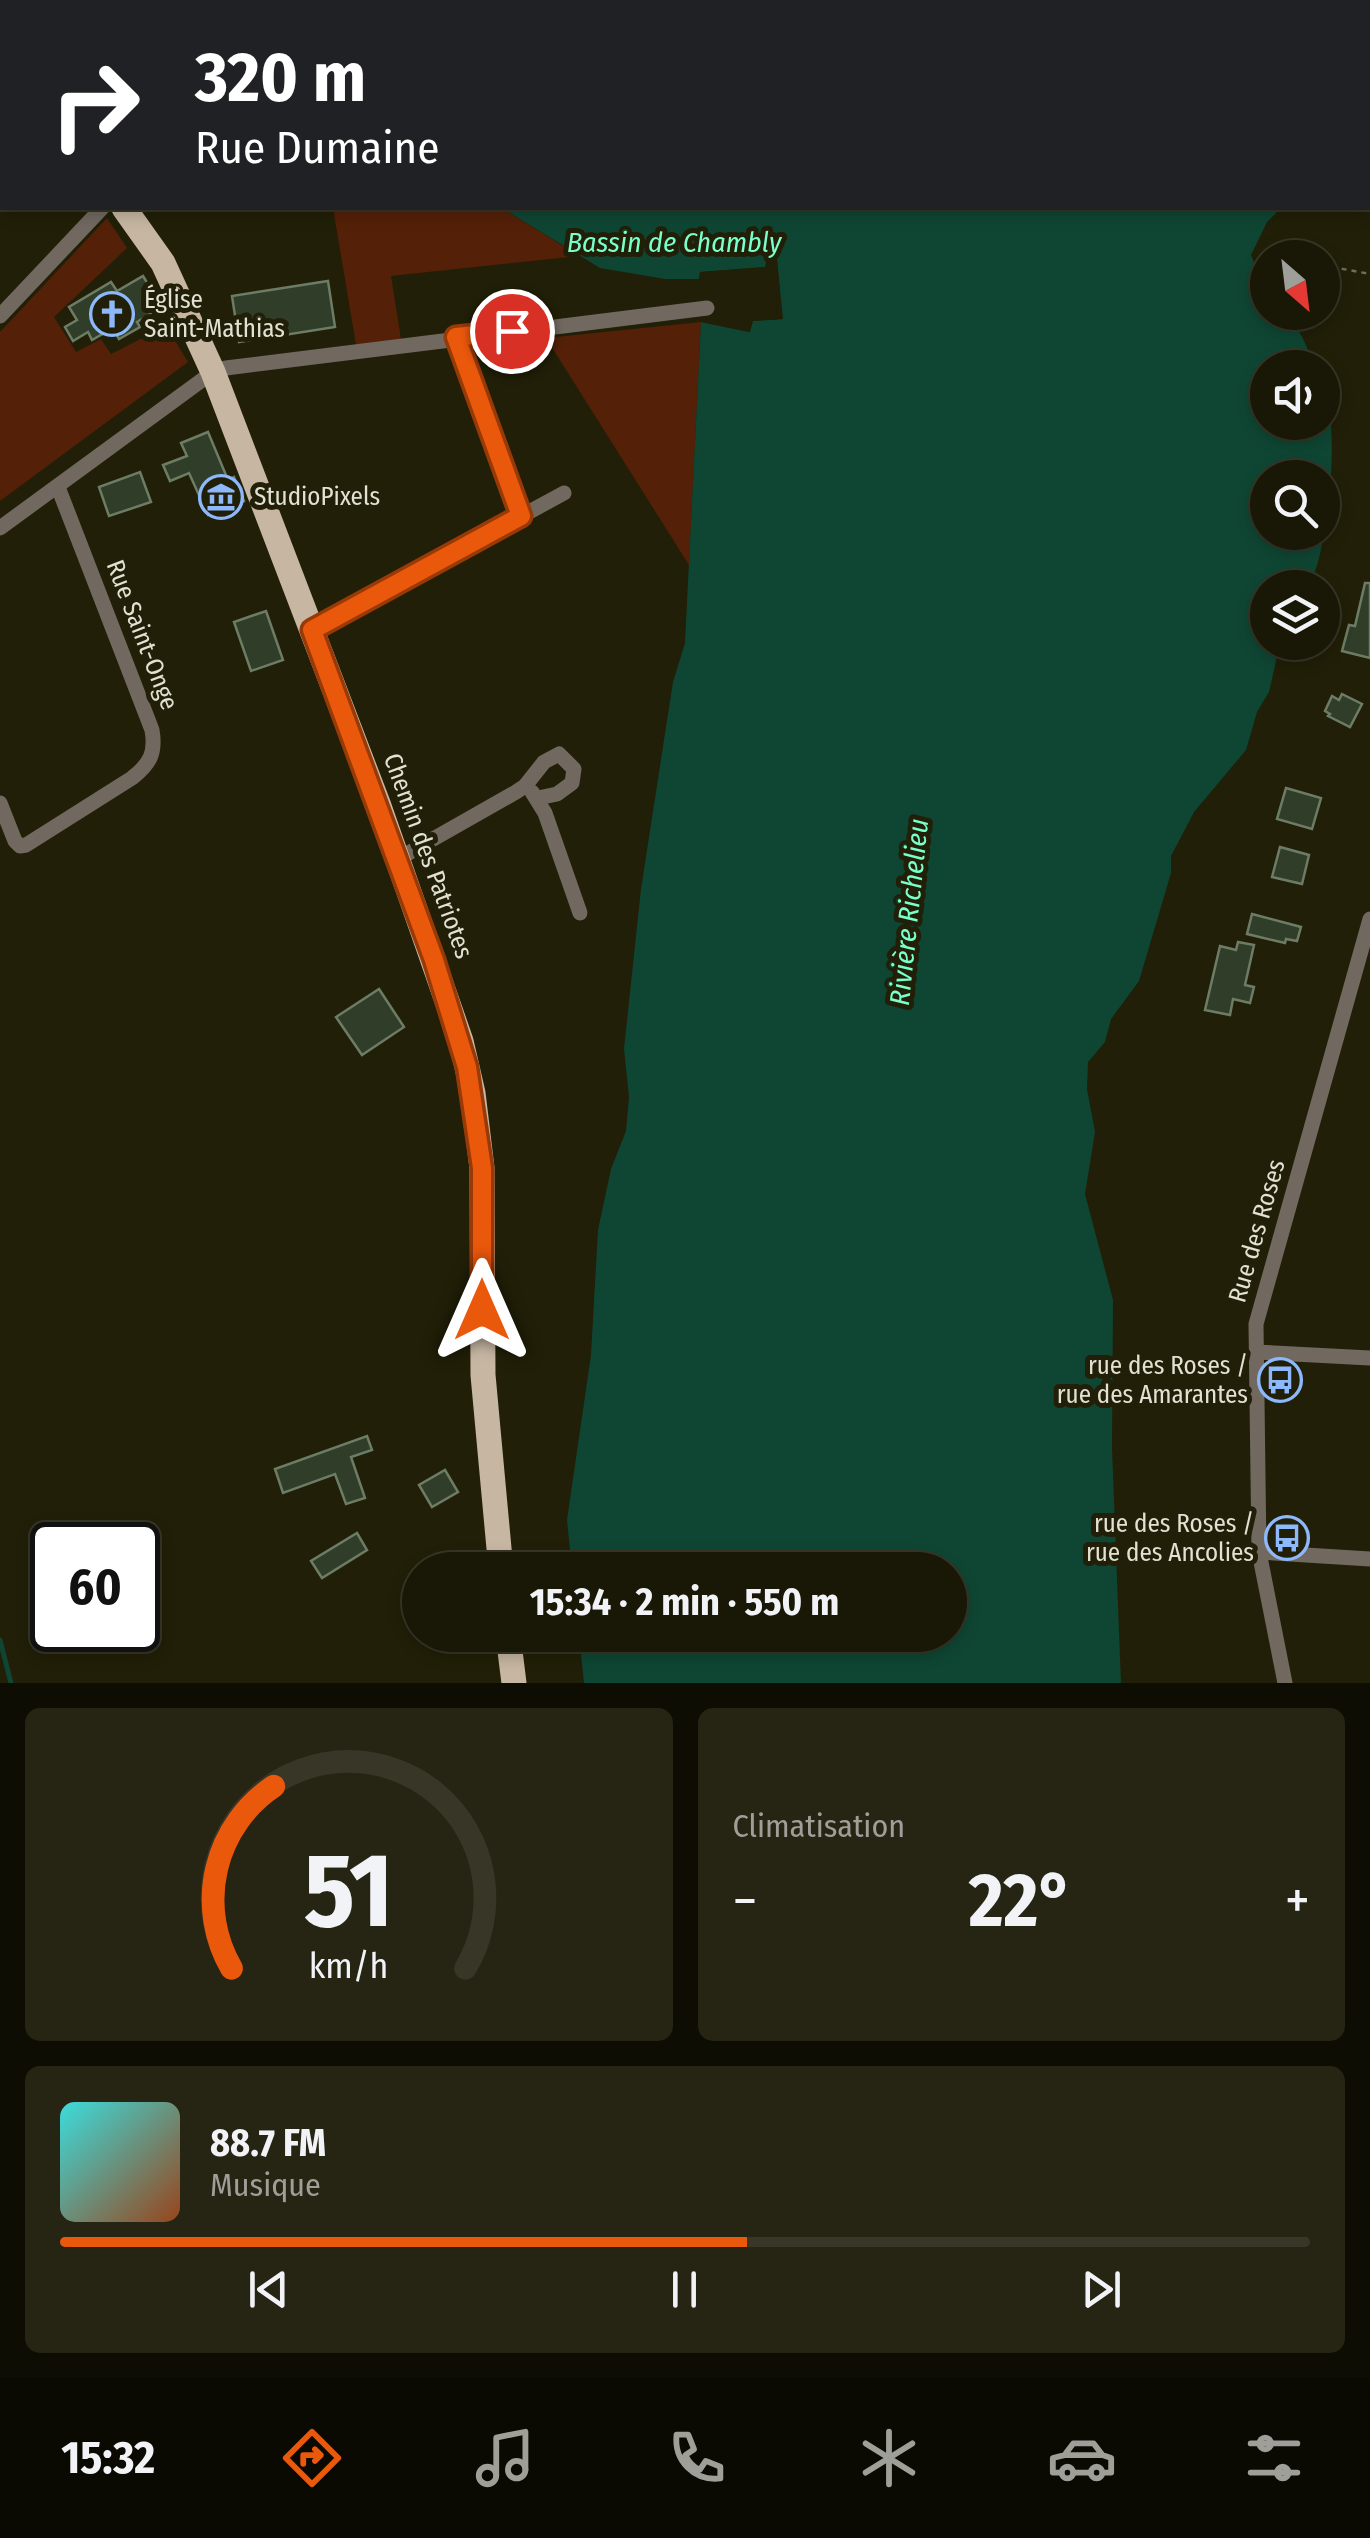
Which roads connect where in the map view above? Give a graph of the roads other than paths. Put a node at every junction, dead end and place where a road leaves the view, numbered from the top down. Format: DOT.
graph roads {
  1 [pos="100,210"];
  2 [pos="125,210"];
  3 [pos="707,308"];
  4 [pos="0,316"];
  5 [pos="456,337"];
  6 [pos="214,372"];
  7 [pos="58,487"];
  8 [pos="564,493"];
  9 [pos="521,516"];
  10 [pos="0,528"];
  11 [pos="312,630"];
  12 [pos="0,803"];
  13 [pos="398,859"];
  14 [pos="580,913"];
  15 [pos="1370,920"];
  16 [pos="1256,1352"];
  17 [pos="1370,1358"];
  18 [pos="499,1552"];
  19 [pos="1259,1552"];
  20 [pos="1370,1559"];
  21 [pos="510,1652"];
  22 [pos="514,1683"];
  23 [pos="1284,1683"];
  1 -- 4 [label="street"];
  2 -- 6 [label="main road, Chemin des Patriotes"];
  3 -- 5 [label="street"];
  5 -- 6 [label="street"];
  5 -- 9 [label="street"];
  6 -- 7 [label="street"];
  6 -- 11 [label="main road, Chemin des Patriotes"];
  7 -- 10 [label="street"];
  7 -- 12 [label="street, Rue Saint-Onge"];
  8 -- 9 [label="street"];
  9 -- 11 [label="street"];
  11 -- 13 [label="main road, Chemin des Patriotes"];
  13 -- 14 [label="street"];
  13 -- 18 [label="main road, Chemin des Patriotes"];
  15 -- 16 [label="street, Rue des Roses"];
  16 -- 17 [label="street"];
  16 -- 19 [label="street, Rue des Roses"];
  19 -- 20 [label="street"];
  19 -- 23 [label="street, Rue des Roses"];
  21 -- 22 [label="main road"];
}
